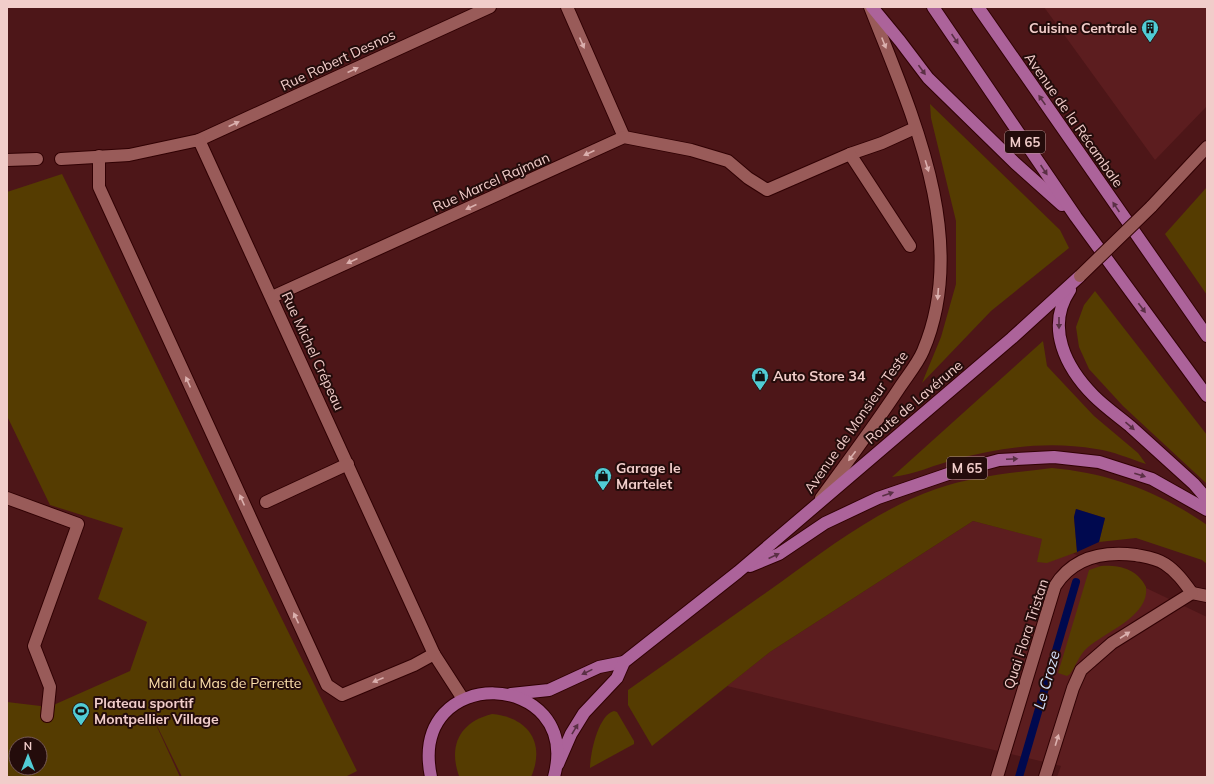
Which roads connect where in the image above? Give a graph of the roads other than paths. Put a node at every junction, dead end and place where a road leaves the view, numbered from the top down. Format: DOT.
graph roads {
  1 [pos="490,7"];
  2 [pos="567,7"];
  3 [pos="871,7"];
  4 [pos="933,7"];
  5 [pos="978,7"];
  6 [pos="915,128"];
  7 [pos="624,137"];
  8 [pos="199,140"];
  9 [pos="1207,147"];
  10 [pos="850,154"];
  11 [pos="99,156"];
  12 [pos="60,159"];
  13 [pos="7,160"];
  14 [pos="37,160"];
  15 [pos="1076,217"];
  16 [pos="910,246"];
  17 [pos="1080,276"];
  18 [pos="272,297"];
  19 [pos="1207,336"];
  20 [pos="1207,396"];
  21 [pos="348,464"];
  22 [pos="7,498"];
  23 [pos="1207,499"];
  24 [pos="266,502"];
  25 [pos="813,508"];
  26 [pos="1207,510"];
  27 [pos="738,572"];
  28 [pos="1192,593"];
  29 [pos="1207,596"];
  30 [pos="434,654"];
  31 [pos="624,662"];
  32 [pos="510,694"];
  33 [pos="463,699"];
  34 [pos="47,716"];
  35 [pos="428,762"];
  36 [pos="558,764"];
  37 [pos="424,777"];
  38 [pos="431,777"];
  39 [pos="554,777"];
  40 [pos="997,777"];
  41 [pos="1045,777"];
  8 -- 1 [label="street, Rue Robert Desnos, one-way"];
  2 -- 7 [label="street, one-way"];
  3 -- 6 [label="street, Avenue de Monsieur Teste, one-way"];
  3 -- 15 [label="main road, one-way"];
  4 -- 15 [label="main road, M 65, one-way"];
  19 -- 5 [label="main road, Avenue de la Récambale / M 65, one-way"];
  6 -- 10 [label="street"];
  6 -- 25 [label="street, Avenue de Monsieur Teste, one-way"];
  7 -- 10 [label="street"];
  7 -- 18 [label="street, Rue Marcel Rajman, one-way"];
  8 -- 11 [label="street"];
  8 -- 18 [label="street, Rue Michel Crépeau"];
  9 -- 17 [label="street, Route de Lavérune, bridge"];
  10 -- 16 [label="street"];
  11 -- 12 [label="street"];
  30 -- 11 [label="street, one-way"];
  13 -- 14 [label="street"];
  15 -- 20 [label="main road, M 65, one-way"];
  17 -- 23 [label="main road, one-way"];
  17 -- 25 [label="main road, Route de Lavérune"];
  18 -- 21 [label="street, Rue Michel Crépeau"];
  21 -- 24 [label="street"];
  21 -- 30 [label="street, Rue Michel Crépeau"];
  22 -- 34 [label="street"];
  25 -- 27 [label="main road, Route de Lavérune"];
  27 -- 26 [label="main road, M 65, one-way"];
  27 -- 31 [label="main road, Route de Lavérune"];
  28 -- 29 [label="street"];
  28 -- 40 [label="street, Quai Flora Tristan"];
  41 -- 28 [label="street, one-way"];
  30 -- 33 [label="street, Rue Michel Crépeau"];
  31 -- 32 [label="main road, Route de Lavérune, one-way"];
  36 -- 31 [label="main road, Route de Lavérune, one-way"];
  32 -- 33 [label="main road"];
  32 -- 36 [label="main road"];
  33 -- 35 [label="main road"];
  35 -- 37 [label="main road"];
  35 -- 38 [label="main road"];
  36 -- 39 [label="main road"];
}
